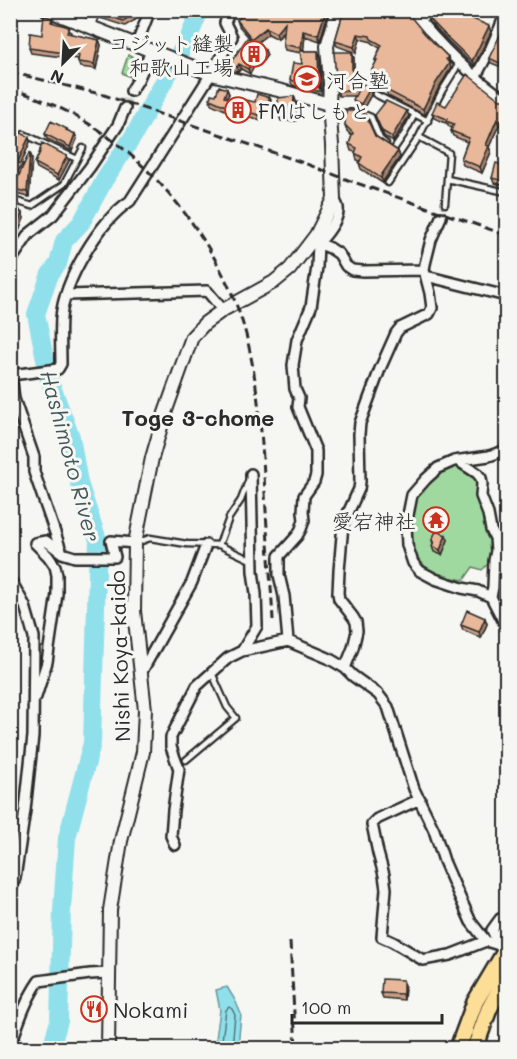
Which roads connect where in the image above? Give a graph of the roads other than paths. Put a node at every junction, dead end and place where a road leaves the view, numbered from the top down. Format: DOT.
graph roads {
  1 [pos="47,10"];
  2 [pos="96,10"];
  3 [pos="150,10"];
  4 [pos="230,10"];
  5 [pos="338,10"];
  6 [pos="411,10"];
  7 [pos="433,10"];
  8 [pos="507,13"];
  9 [pos="422,23"];
  10 [pos="88,27"];
  11 [pos="136,46"];
  12 [pos="151,51"];
  13 [pos="460,62"];
  14 [pos="211,74"];
  15 [pos="476,75"];
  16 [pos="130,91"];
  17 [pos="375,94"];
  18 [pos="507,100"];
  19 [pos="125,108"];
  20 [pos="329,109"];
  21 [pos="415,114"];
  22 [pos="428,121"];
  23 [pos="24,134"];
  24 [pos="419,137"];
  25 [pos="83,147"];
  26 [pos="394,149"];
  27 [pos="406,156"];
  28 [pos="77,159"];
  29 [pos="447,179"];
  30 [pos="388,183"];
  31 [pos="507,192"];
  32 [pos="10,199"];
  33 [pos="445,204"];
  34 [pos="441,217"];
  35 [pos="316,240"];
  36 [pos="10,267"];
  37 [pos="425,273"];
  38 [pos="67,295"];
  39 [pos="506,296"];
  40 [pos="223,310"];
  41 [pos="10,366"];
  42 [pos="11,375"];
  43 [pos="507,450"];
  44 [pos="459,460"];
  45 [pos="250,474"];
  46 [pos="135,543"];
  47 [pos="206,545"];
  48 [pos="219,545"];
  49 [pos="62,553"];
  50 [pos="253,561"];
  51 [pos="10,579"];
  52 [pos="491,597"];
  53 [pos="503,611"];
  54 [pos="507,626"];
  55 [pos="288,641"];
  56 [pos="242,651"];
  57 [pos="345,668"];
  58 [pos="141,673"];
  59 [pos="212,673"];
  60 [pos="34,704"];
  61 [pos="186,760"];
  62 [pos="420,799"];
  63 [pos="175,845"];
  64 [pos="10,894"];
  65 [pos="507,917"];
  66 [pos="486,941"];
  67 [pos="504,951"];
  68 [pos="108,974"];
  69 [pos="507,978"];
  70 [pos="10,1047"];
  71 [pos="108,1048"];
  72 [pos="458,1048"];
  73 [pos="475,1048"];
  1 -- 10 [label="street"];
  2 -- 10 [label="street"];
  3 -- 11 [label="street"];
  4 -- 14 [label="street"];
  5 -- 20 [label="street, Nishi Koya-kaido"];
  6 -- 9 [label="street"];
  7 -- 9 [label="lane"];
  8 -- 15 [label="street"];
  9 -- 13 [label="street"];
  10 -- 11 [label="street"];
  11 -- 12 [label="street"];
  12 -- 14 [label="street"];
  12 -- 16 [label="street"];
  13 -- 15 [label="street"];
  13 -- 22 [label="lane"];
  14 -- 20 [label="street"];
  14 -- 38 [label="street"];
  15 -- 18 [label="street"];
  17 -- 21 [label="lane"];
  19 -- 36 [label="street"];
  20 -- 26 [label="lane"];
  20 -- 35 [label="street, Nishi Koya-kaido"];
  21 -- 22 [label="lane"];
  21 -- 26 [label="lane"];
  22 -- 24 [label="lane"];
  23 -- 28 [label="lane"];
  24 -- 27 [label="lane"];
  24 -- 29 [label="lane"];
  25 -- 28 [label="lane"];
  26 -- 27 [label="lane"];
  27 -- 30 [label="lane"];
  28 -- 32 [label="lane"];
  29 -- 31 [label="lane"];
  29 -- 33 [label="lane"];
  34 -- 37 [label="street"];
  35 -- 37 [label="street"];
  35 -- 40 [label="street, Nishi Koya-kaido"];
  35 -- 55 [label="street"];
  37 -- 39 [label="street"];
  37 -- 57 [label="street"];
  38 -- 40 [label="street"];
  38 -- 42 [label="street"];
  40 -- 46 [label="street, Nishi Koya-kaido"];
  41 -- 42 [label="street"];
  42 -- 49 [label="street"];
  43 -- 44 [label="street"];
  44 -- 52 [label="street"];
  44 -- 52 [label="street"];
  45 -- 48 [label="lane"];
  45 -- 50 [label="street"];
  46 -- 47 [label="lane"];
  46 -- 49 [label="street"];
  46 -- 58 [label="street, Nishi Koya-kaido"];
  47 -- 48 [label="lane"];
  47 -- 58 [label="street"];
  48 -- 50 [label="lane"];
  49 -- 60 [label="street"];
  50 -- 56 [label="street"];
  51 -- 60 [label="street"];
  52 -- 53 [label="street"];
  53 -- 54 [label="street"];
  55 -- 56 [label="street"];
  55 -- 57 [label="street"];
  56 -- 59 [label="street"];
  57 -- 62 [label="street"];
  58 -- 68 [label="street, Nishi Koya-kaido"];
  59 -- 61 [label="lane"];
  59 -- 63 [label="street"];
  60 -- 64 [label="street"];
  62 -- 66 [label="street"];
  62 -- 66 [label="street"];
  65 -- 67 [label="street"];
  66 -- 67 [label="street"];
  67 -- 72 [label="highway"];
  68 -- 70 [label="street"];
  68 -- 71 [label="street, Nishi Koya-kaido"];
  69 -- 73 [label="highway"];
}
